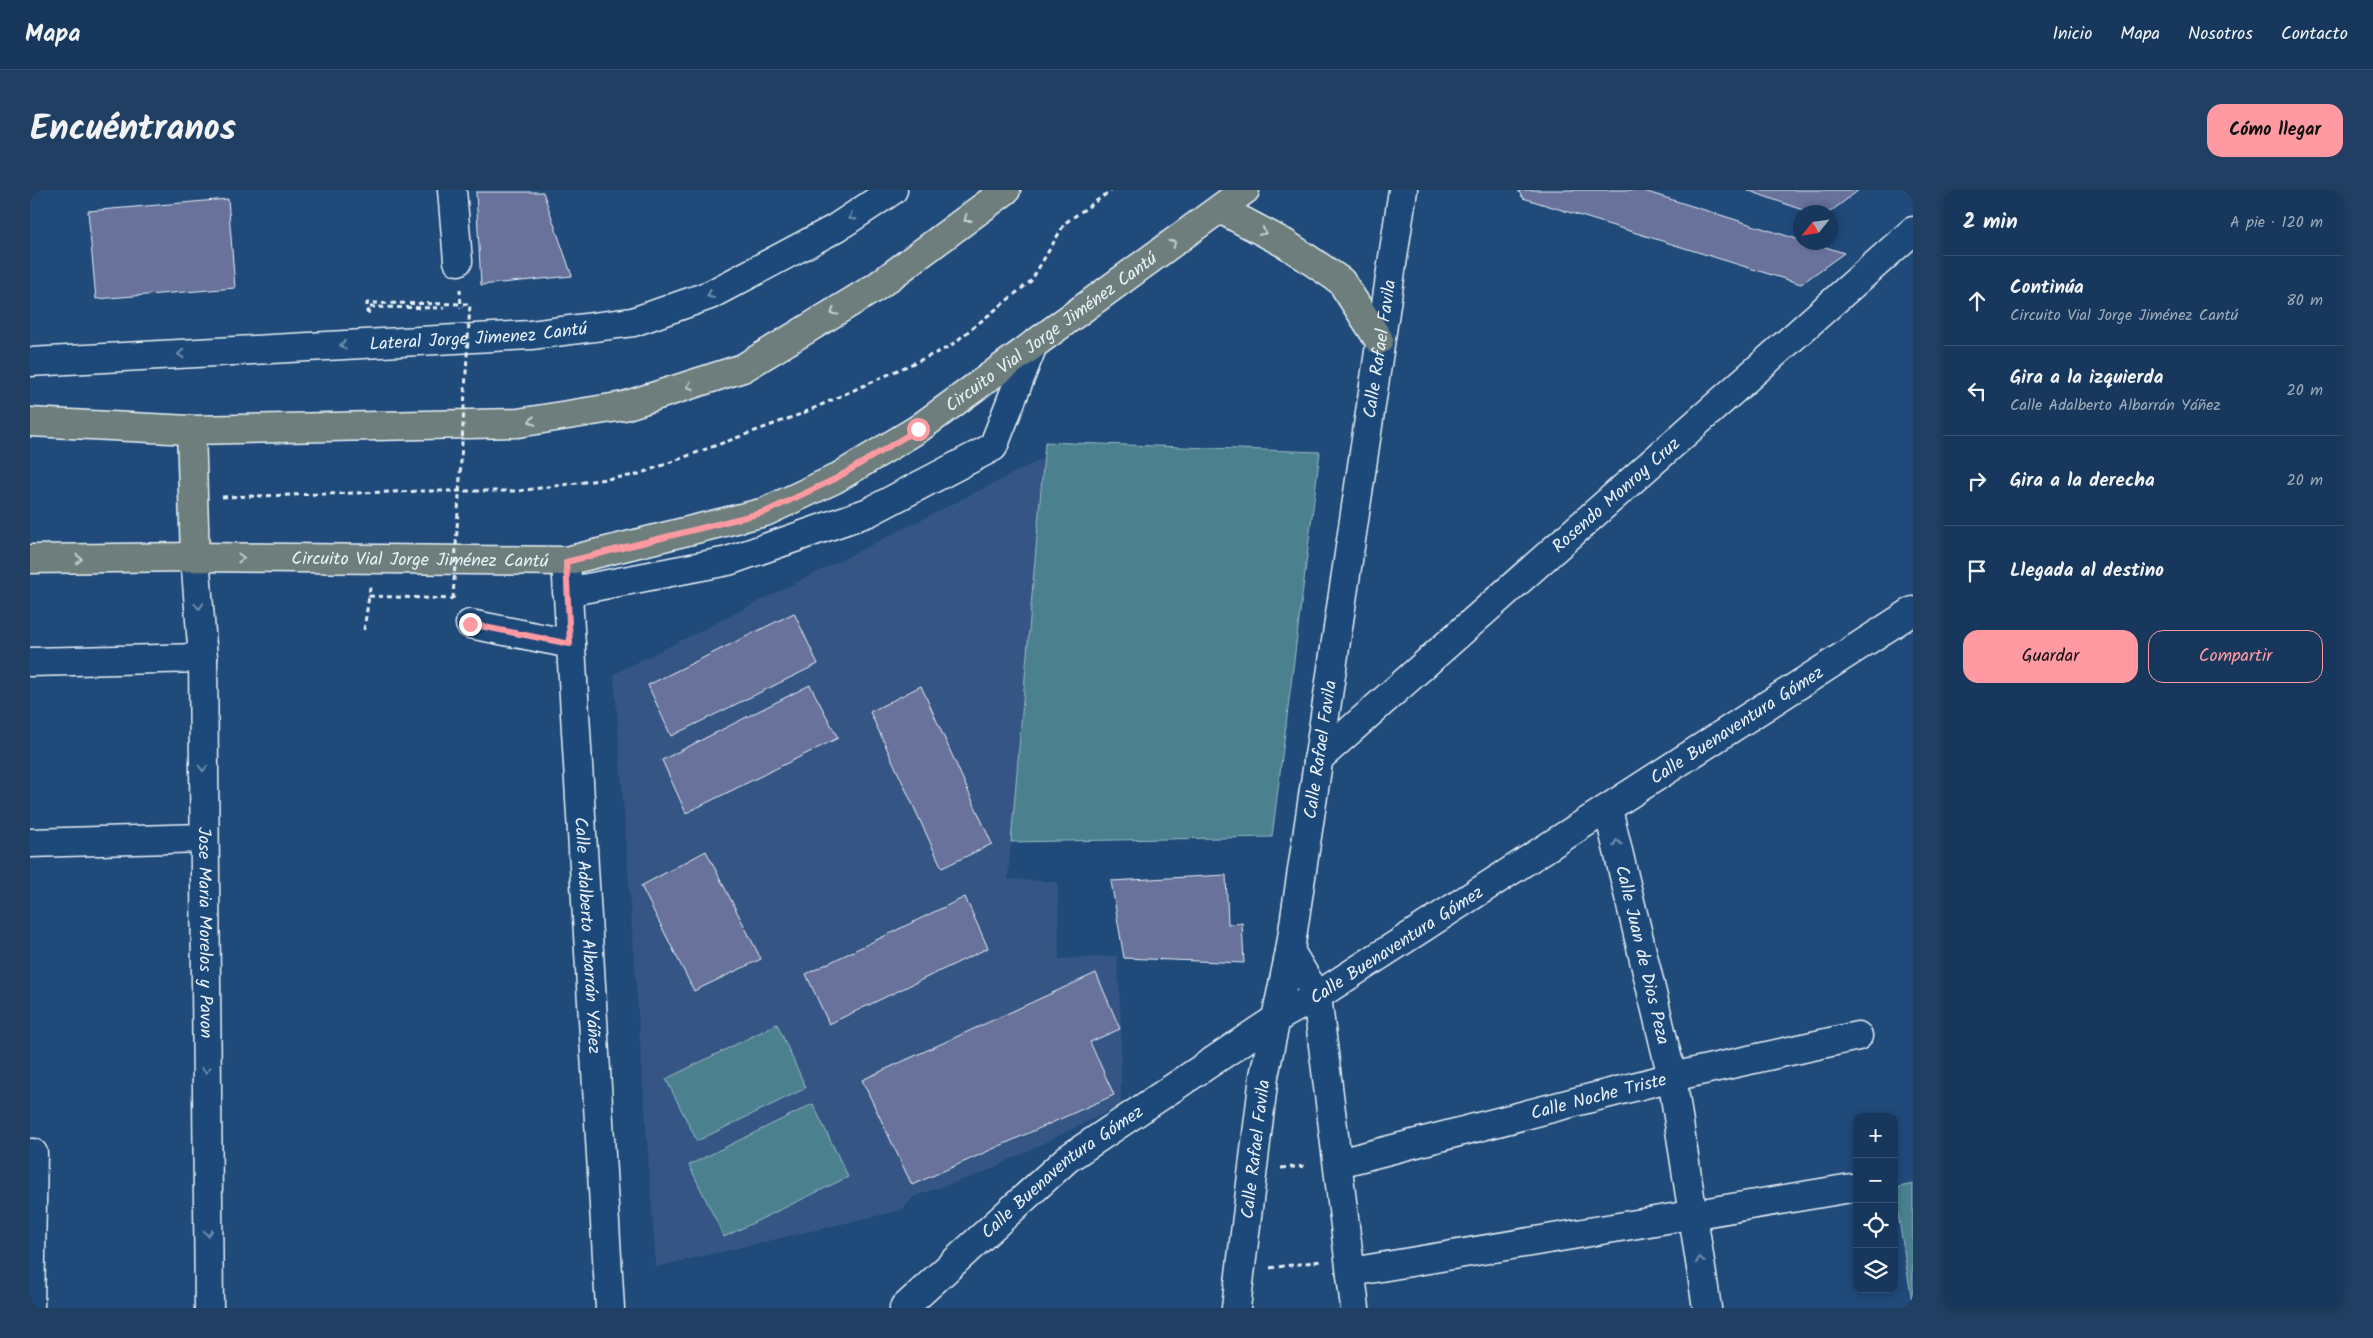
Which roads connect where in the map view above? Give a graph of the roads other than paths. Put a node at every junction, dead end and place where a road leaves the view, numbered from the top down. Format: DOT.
graph roads {
  1 [pos="452,190"];
  2 [pos="893,190"];
  3 [pos="1006,190"];
  4 [pos="1245,190"];
  5 [pos="1403,190"];
  6 [pos="1220,209"];
  7 [pos="1913,231"];
  8 [pos="458,261"];
  9 [pos="1379,340"];
  10 [pos="1033,345"];
  11 [pos="30,362"];
  12 [pos="30,422"];
  13 [pos="191,430"];
  14 [pos="195,557"];
  15 [pos="30,559"];
  16 [pos="566,562"];
  17 [pos="568,592"];
  18 [pos="1913,611"];
  19 [pos="470,624"];
  20 [pos="570,644"];
  21 [pos="203,658"];
  22 [pos="30,662"];
  23 [pos="1318,759"];
  24 [pos="1608,809"];
  25 [pos="204,838"];
  26 [pos="30,843"];
  27 [pos="1290,951"];
  28 [pos="1317,996"];
  29 [pos="1278,1018"];
  30 [pos="1858,1036"];
  31 [pos="1672,1077"];
  32 [pos="30,1153"];
  33 [pos="1339,1164"];
  34 [pos="1851,1188"];
  35 [pos="1693,1214"];
  36 [pos="1350,1265"];
  37 [pos="30,1308"];
  38 [pos="209,1308"];
  39 [pos="610,1308"];
  40 [pos="904,1308"];
  41 [pos="1236,1308"];
  42 [pos="1355,1308"];
  43 [pos="1707,1308"];
  1 -- 8 [label="street"];
  2 -- 11 [label="street, Lateral Jorge Jimenez Cantú, one-way"];
  3 -- 13 [label="main road, one-way"];
  4 -- 6 [label="main road, Circuito Vial Jorge Jiménez Cantú"];
  5 -- 9 [label="street, Calle Rafael Favila"];
  6 -- 9 [label="main road, one-way"];
  10 -- 6 [label="main road, Circuito Vial Jorge Jiménez Cantú, one-way"];
  7 -- 23 [label="street, Rosendo Monroy Cruz"];
  9 -- 23 [label="street, Calle Rafael Favila"];
  10 -- 16 [label="main road, Circuito Vial Jorge Jiménez Cantú"];
  10 -- 17 [label="street"];
  12 -- 13 [label="main road"];
  13 -- 14 [label="main road"];
  15 -- 14 [label="main road, Circuito Vial Jorge Jiménez Cantú, one-way"];
  14 -- 16 [label="main road, Circuito Vial Jorge Jiménez Cantú, one-way"];
  14 -- 21 [label="street, Jose Maria Morelos y Pavon, one-way"];
  16 -- 17 [label="street, Calle Adalberto Albarrán Yáñez"];
  17 -- 20 [label="street, Calle Adalberto Albarrán Yáñez"];
  18 -- 24 [label="street, Calle Buenaventura Gómez"];
  19 -- 20 [label="street"];
  20 -- 39 [label="street, Calle Adalberto Albarrán Yáñez"];
  21 -- 22 [label="street"];
  21 -- 25 [label="street, Jose Maria Morelos y Pavon, one-way"];
  23 -- 27 [label="street, Calle Rafael Favila"];
  24 -- 28 [label="street, Calle Buenaventura Gómez"];
  31 -- 24 [label="street, Calle Juan de Dios Peza, one-way"];
  25 -- 26 [label="street"];
  25 -- 38 [label="street, Jose Maria Morelos y Pavon, one-way"];
  27 -- 28 [label="street"];
  27 -- 29 [label="street, Calle Rafael Favila"];
  28 -- 29 [label="street, Calle Buenaventura Gómez"];
  28 -- 33 [label="street"];
  29 -- 40 [label="street, Calle Buenaventura Gómez"];
  29 -- 41 [label="street, Calle Rafael Favila"];
  30 -- 31 [label="street, Calle Noche Triste"];
  31 -- 33 [label="street, Calle Noche Triste"];
  31 -- 35 [label="street, Calle Juan de Dios Peza"];
  32 -- 37 [label="street"];
  33 -- 36 [label="street"];
  34 -- 35 [label="street"];
  35 -- 36 [label="street"];
  43 -- 35 [label="street, Calle Juan de Dios Peza, one-way"];
  36 -- 42 [label="street"];
}
